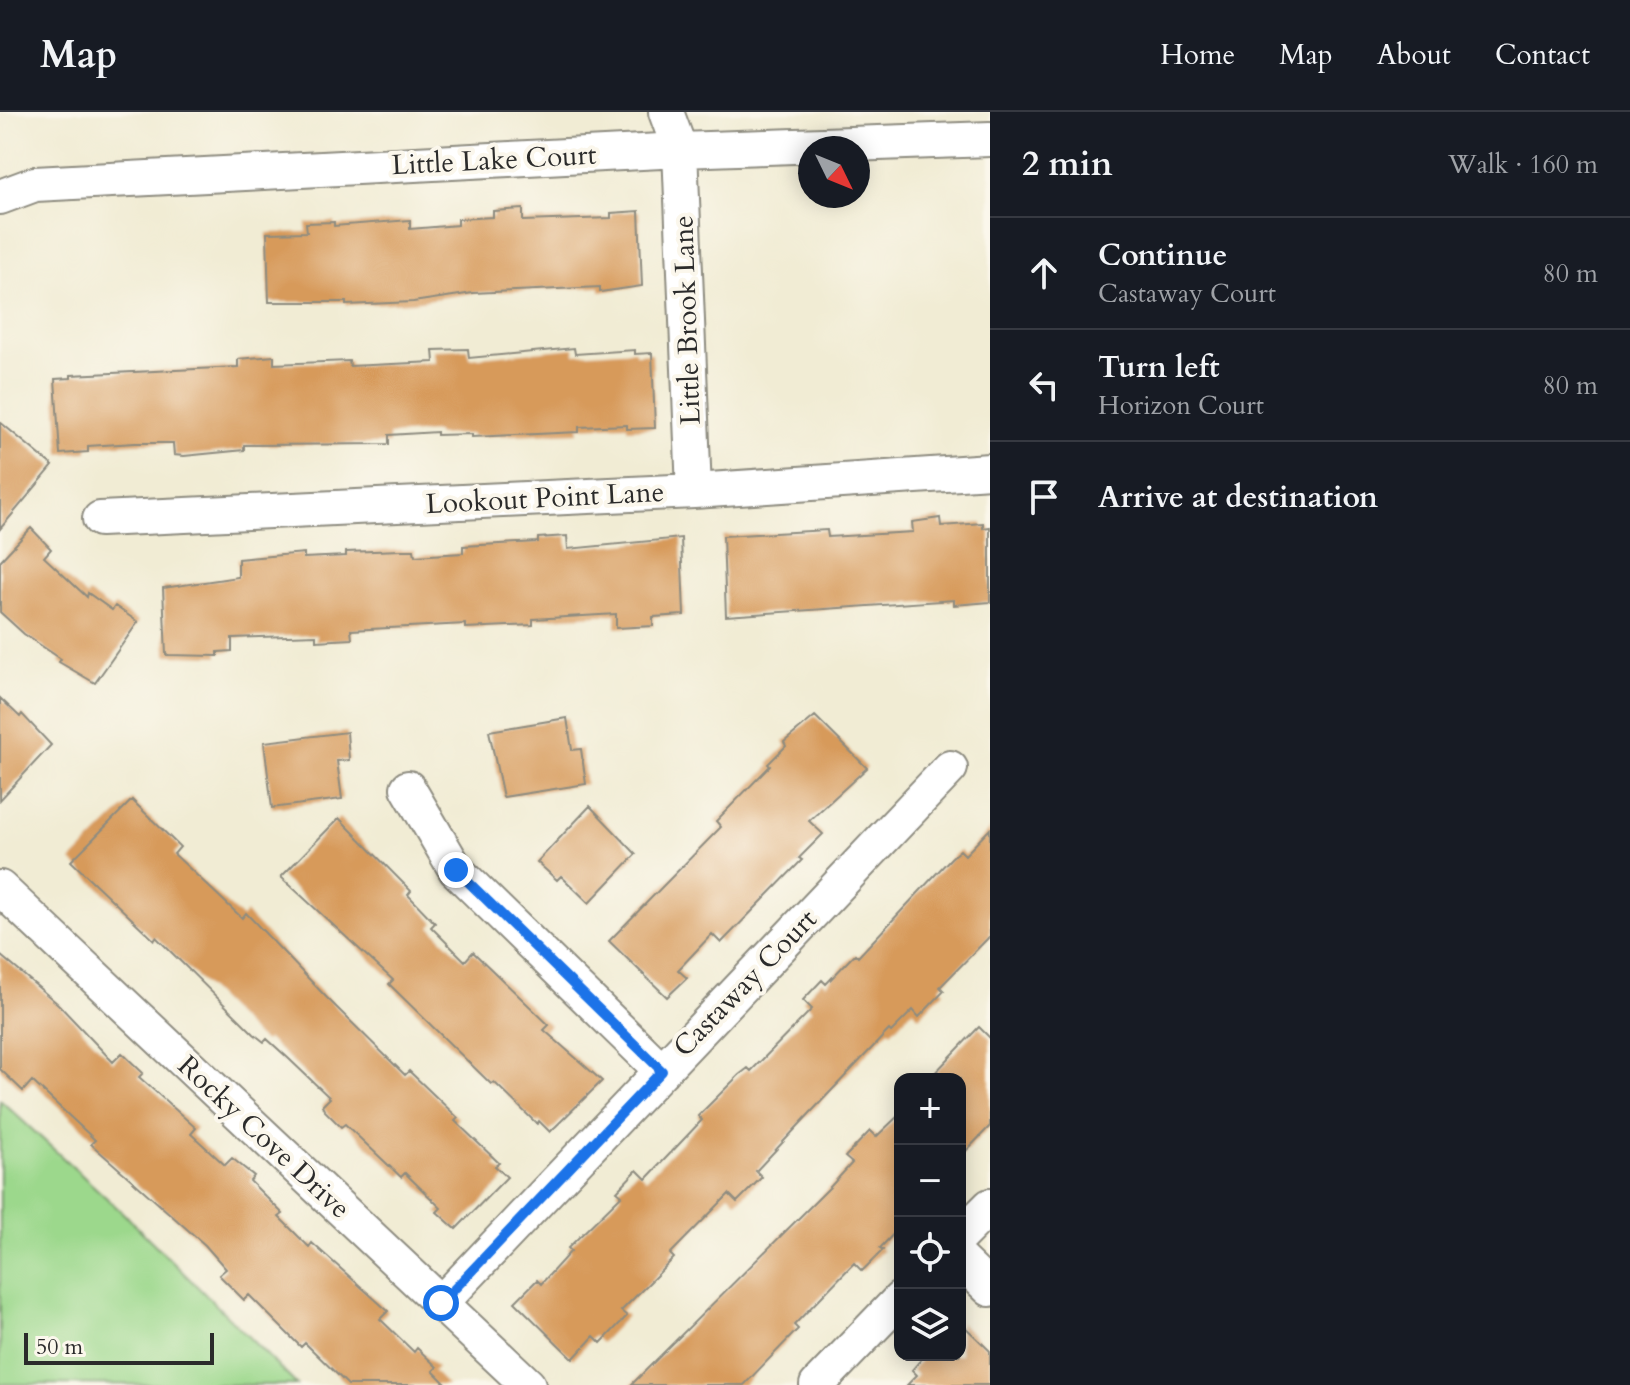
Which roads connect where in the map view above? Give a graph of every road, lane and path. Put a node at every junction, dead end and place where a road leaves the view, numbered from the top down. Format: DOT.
graph roads {
  1 [pos="666,112"];
  2 [pos="693,112"];
  3 [pos="990,139"];
  4 [pos="680,150"];
  5 [pos="0,197"];
  6 [pos="990,471"];
  7 [pos="694,491"];
  8 [pos="100,519"];
  9 [pos="950,768"];
  10 [pos="408,788"];
  11 [pos="0,888"];
  12 [pos="662,1071"];
  13 [pos="990,1206"];
  14 [pos="966,1230"];
  15 [pos="966,1266"];
  16 [pos="990,1289"];
  17 [pos="441,1303"];
  18 [pos="894,1305"];
  19 [pos="528,1385"];
  20 [pos="817,1385"];
  1 -- 4 [label="street, Little Brook Lane"];
  2 -- 4 [label="street, Little Brook Lane"];
  3 -- 4 [label="street, Little Lake Court"];
  4 -- 5 [label="street, Little Lake Court"];
  4 -- 7 [label="street, Little Brook Lane"];
  6 -- 7 [label="street, Lookout Point Lane"];
  7 -- 8 [label="street, Lookout Point Lane"];
  9 -- 12 [label="street, Castaway Court"];
  10 -- 12 [label="street"];
  11 -- 17 [label="street, Rocky Cove Drive"];
  12 -- 17 [label="street, Castaway Court"];
  13 -- 14 [label="street"];
  15 -- 16 [label="street"];
  17 -- 19 [label="street, Rocky Cove Drive"];
  18 -- 20 [label="street"];
}
